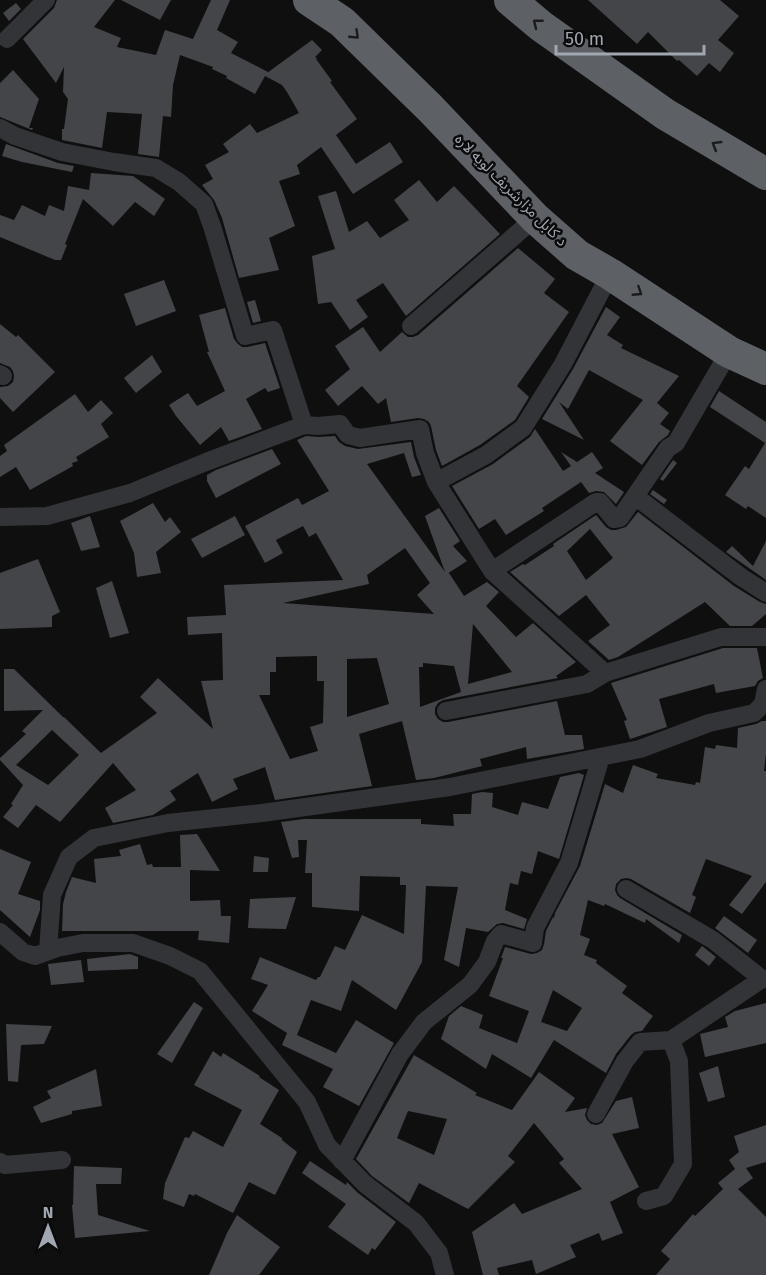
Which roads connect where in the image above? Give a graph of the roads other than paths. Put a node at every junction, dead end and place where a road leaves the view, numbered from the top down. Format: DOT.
graph roads {
  1 [pos="46,0"];
  2 [pos="309,0"];
  3 [pos="510,0"];
  4 [pos="8,39"];
  5 [pos="0,128"];
  6 [pos="766,174"];
  7 [pos="535,219"];
  8 [pos="610,274"];
  9 [pos="411,326"];
  10 [pos="729,352"];
  11 [pos="766,369"];
  12 [pos="304,425"];
  13 [pos="436,482"];
  14 [pos="635,496"];
  15 [pos="0,517"];
  16 [pos="492,571"];
  17 [pos="766,593"];
  18 [pos="766,637"];
  19 [pos="605,673"];
  20 [pos="766,689"];
  21 [pos="446,711"];
  22 [pos="601,757"];
  23 [pos="626,889"];
  24 [pos="0,932"];
  25 [pos="48,951"];
  26 [pos="764,979"];
  27 [pos="671,1040"];
  28 [pos="596,1114"];
  29 [pos="62,1160"];
  30 [pos="342,1161"];
  31 [pos="0,1162"];
  32 [pos="646,1201"];
  33 [pos="445,1275"];
  1 -- 4 [label="street"];
  2 -- 7 [label="highway, د کابل مزارشریف لویه لاره, one-way"];
  6 -- 3 [label="highway, one-way"];
  5 -- 12 [label="street"];
  7 -- 8 [label="highway, د کابل مزارشریف لویه لاره"];
  7 -- 9 [label="street"];
  8 -- 10 [label="highway, د کابل مزارشریف لویه لاره, one-way"];
  8 -- 13 [label="street"];
  10 -- 11 [label="highway, د کابل مزارشریف لویه لاره"];
  10 -- 14 [label="street"];
  12 -- 13 [label="street"];
  12 -- 15 [label="street"];
  13 -- 16 [label="street"];
  14 -- 16 [label="street"];
  14 -- 17 [label="street"];
  16 -- 19 [label="street"];
  18 -- 19 [label="street"];
  19 -- 21 [label="street"];
  20 -- 22 [label="street"];
  22 -- 25 [label="street"];
  22 -- 30 [label="street"];
  23 -- 26 [label="street"];
  24 -- 25 [label="street"];
  25 -- 30 [label="street"];
  26 -- 27 [label="street"];
  27 -- 28 [label="street"];
  27 -- 32 [label="street"];
  29 -- 31 [label="street"];
  30 -- 33 [label="street"];
}
